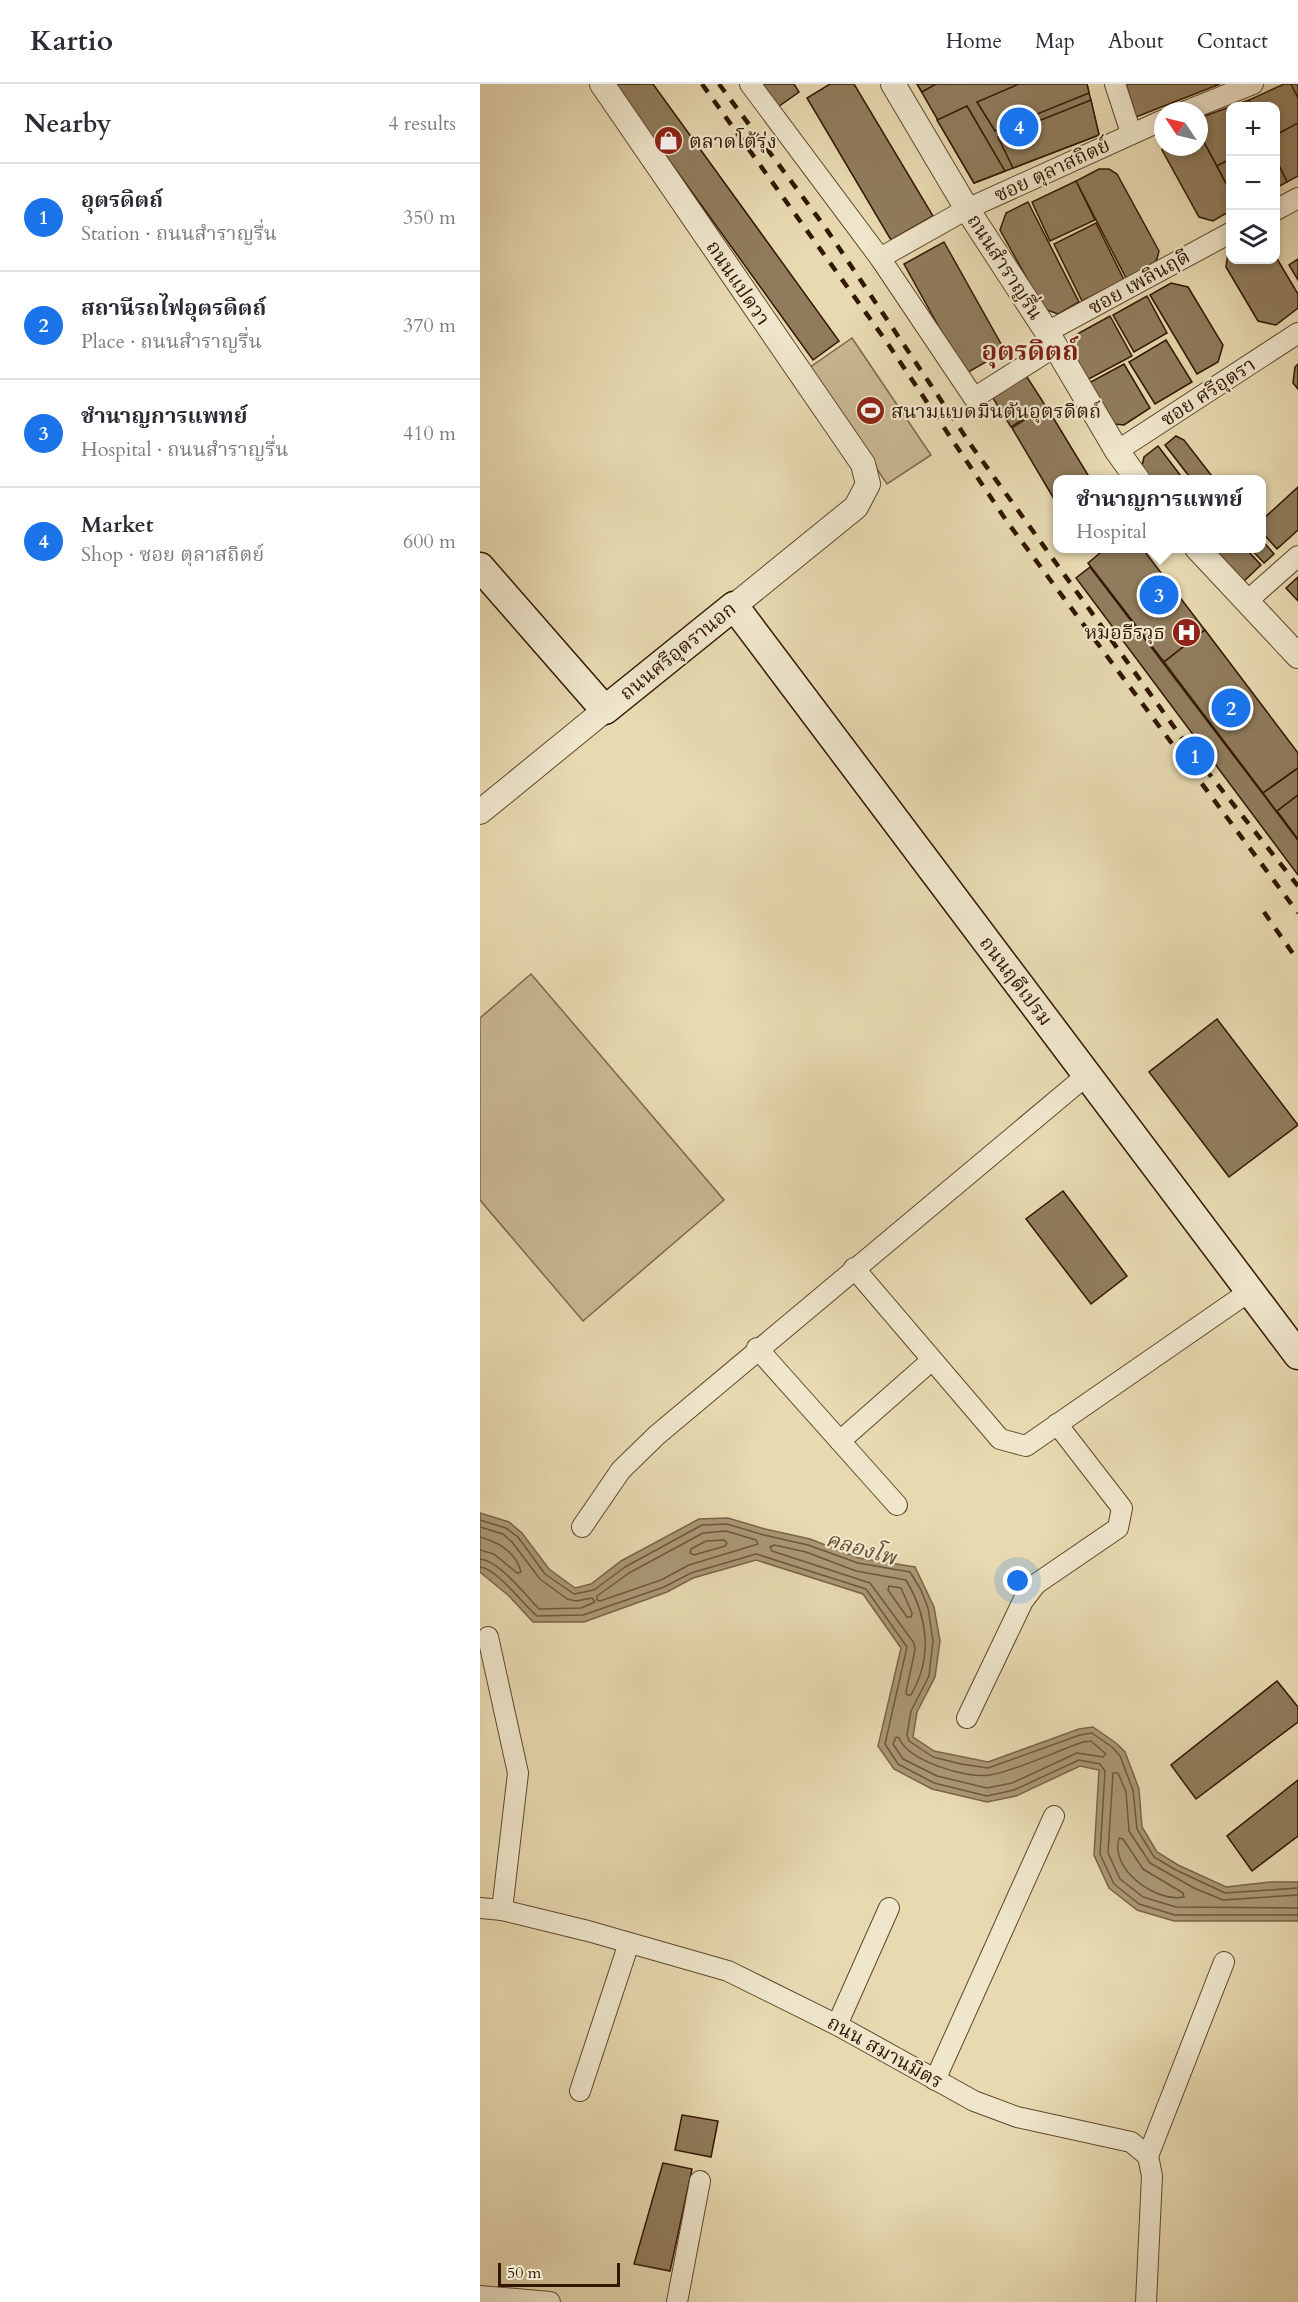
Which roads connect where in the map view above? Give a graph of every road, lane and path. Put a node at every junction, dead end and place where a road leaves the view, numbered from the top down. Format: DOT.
graph roads {
  1 [pos="602,84"];
  2 [pos="750,84"];
  3 [pos="893,84"];
  4 [pos="1115,84"];
  5 [pos="1253,84"];
  6 [pos="1208,102"];
  7 [pos="1154,124"];
  8 [pos="1131,133"];
  9 [pos="1298,198"];
  10 [pos="1280,207"];
  11 [pos="967,209"];
  12 [pos="1226,235"];
  13 [pos="880,258"];
  14 [pos="1298,333"];
  15 [pos="1051,339"];
  16 [pos="1116,451"];
  17 [pos="1134,475"];
  18 [pos="868,484"];
  19 [pos="1201,553"];
  20 [pos="1298,556"];
  21 [pos="480,567"];
  22 [pos="1246,603"];
  23 [pos="734,606"];
  24 [pos="1298,656"];
  25 [pos="605,710"];
  26 [pos="480,812"];
  27 [pos="1087,1075"];
  28 [pos="854,1268"];
  29 [pos="1250,1291"];
  30 [pos="758,1348"];
  31 [pos="1298,1355"];
  32 [pos="932,1360"];
  33 [pos="1057,1424"];
  34 [pos="840,1441"];
  35 [pos="897,1505"];
  36 [pos="582,1527"];
  37 [pos="488,1637"];
  38 [pos="967,1718"];
  39 [pos="1054,1816"];
  40 [pos="480,1908"];
  41 [pos="889,1908"];
  42 [pos="502,1910"];
  43 [pos="629,1943"];
  44 [pos="1224,1962"];
  45 [pos="837,2025"];
  46 [pos="935,2080"];
  47 [pos="579,2091"];
  48 [pos="1148,2156"];
  49 [pos="700,2181"];
  50 [pos="480,2296"];
  51 [pos="529,2301"];
  52 [pos="550,2302"];
  53 [pos="677,2302"];
  54 [pos="1146,2302"];
  1 -- 18 [label="street, ถนนแปดวา"];
  2 -- 13 [label="street"];
  3 -- 11 [label="street, ถนนสำราญรื่น"];
  4 -- 8 [label="street"];
  5 -- 6 [label="street"];
  7 -- 8 [label="street, ซอย ตุลาสถิตย์"];
  8 -- 11 [label="street, ซอย ตุลาสถิตย์"];
  9 -- 10 [label="street"];
  11 -- 13 [label="street, ซอย ตุลาสถิตย์"];
  11 -- 15 [label="street, ถนนสำราญรื่น"];
  12 -- 15 [label="street, ซอย เพลินฤดี"];
  13 -- 15 [label="street, ซอย เพลินฤดี"];
  14 -- 16 [label="street, ซอย ศรีอุตรา"];
  15 -- 16 [label="street, ถนนสำราญรื่น"];
  16 -- 17 [label="street, ถนนสำราญรื่น"];
  18 -- 23 [label="street, ถนนศรีอุตรานอก"];
  19 -- 22 [label="street"];
  20 -- 22 [label="street"];
  21 -- 25 [label="main road"];
  22 -- 24 [label="street"];
  23 -- 25 [label="main road, ถนนศรีอุตรานอก"];
  23 -- 27 [label="main road, ถนนฤดีเปรม"];
  25 -- 26 [label="street, ถนนศรีอุตรานอก"];
  27 -- 28 [label="street"];
  27 -- 29 [label="main road, ถนนฤดีเปรม"];
  28 -- 30 [label="street"];
  28 -- 32 [label="street"];
  29 -- 31 [label="main road, ถนนฤดีเปรม"];
  29 -- 33 [label="street"];
  30 -- 34 [label="street"];
  30 -- 36 [label="street"];
  32 -- 33 [label="street"];
  32 -- 34 [label="street"];
  33 -- 38 [label="street"];
  34 -- 35 [label="street"];
  37 -- 42 [label="street"];
  39 -- 46 [label="street"];
  40 -- 42 [label="street, ถนน สมานมิตร"];
  41 -- 45 [label="street"];
  42 -- 43 [label="street, ถนน สมานมิตร"];
  43 -- 45 [label="street, ถนน สมานมิตร"];
  43 -- 47 [label="street"];
  44 -- 48 [label="street"];
  45 -- 46 [label="street, ถนน สมานมิตร"];
  46 -- 48 [label="street, ถนน สมานมิตร"];
  48 -- 54 [label="street"];
  49 -- 53 [label="street"];
  50 -- 51 [label="street"];
  51 -- 52 [label="street"];
}
